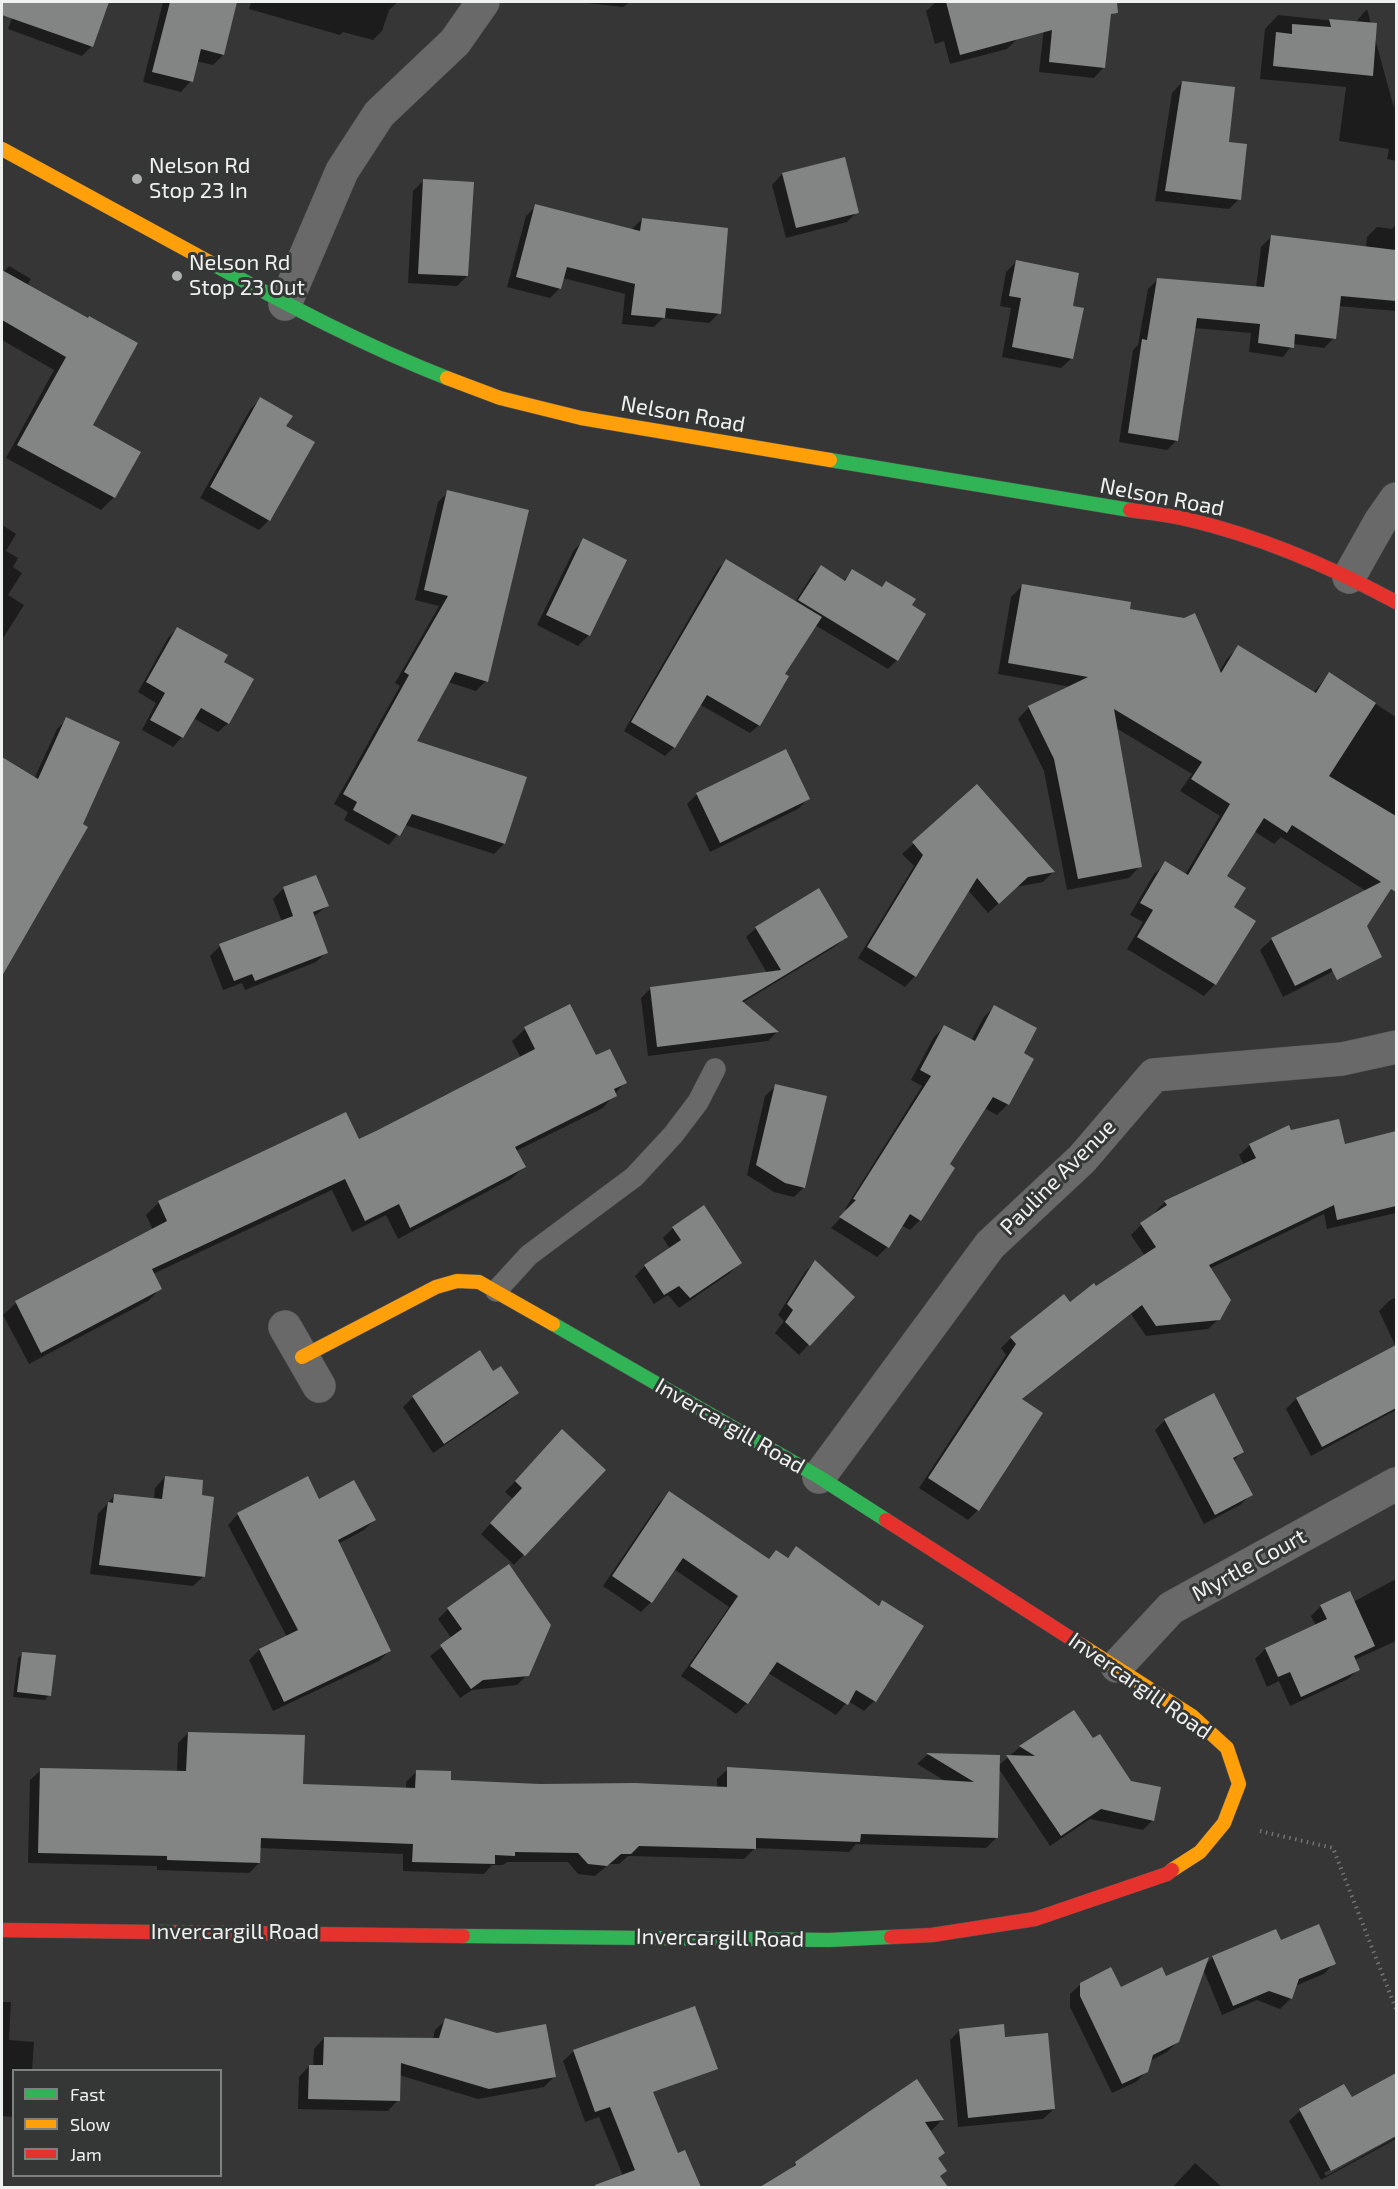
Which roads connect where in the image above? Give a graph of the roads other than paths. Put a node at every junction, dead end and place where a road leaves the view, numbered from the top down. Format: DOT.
graph roads {
  1 [pos="483,2"];
  2 [pos="2,149"];
  3 [pos="285,304"];
  4 [pos="1396,499"];
  5 [pos="1349,578"];
  6 [pos="1396,602"];
  7 [pos="1396,1047"];
  8 [pos="715,1069"];
  9 [pos="496,1291"];
  10 [pos="285,1327"];
  11 [pos="302,1357"];
  12 [pos="319,1386"];
  13 [pos="819,1477"];
  14 [pos="1396,1484"];
  15 [pos="1117,1666"];
  16 [pos="2,1930"];
  1 -- 3 [label="street"];
  2 -- 3 [label="street, Nelson Road"];
  3 -- 5 [label="street, Nelson Road"];
  4 -- 5 [label="street"];
  5 -- 6 [label="street, Nelson Road"];
  7 -- 13 [label="street, Pauline Avenue"];
  8 -- 9 [label="lane"];
  9 -- 11 [label="street, Invercargill Road"];
  9 -- 13 [label="street, Invercargill Road"];
  10 -- 11 [label="street"];
  11 -- 12 [label="street"];
  13 -- 15 [label="street, Invercargill Road"];
  14 -- 15 [label="street, Myrtle Court"];
  15 -- 16 [label="street, Invercargill Road"];
}
